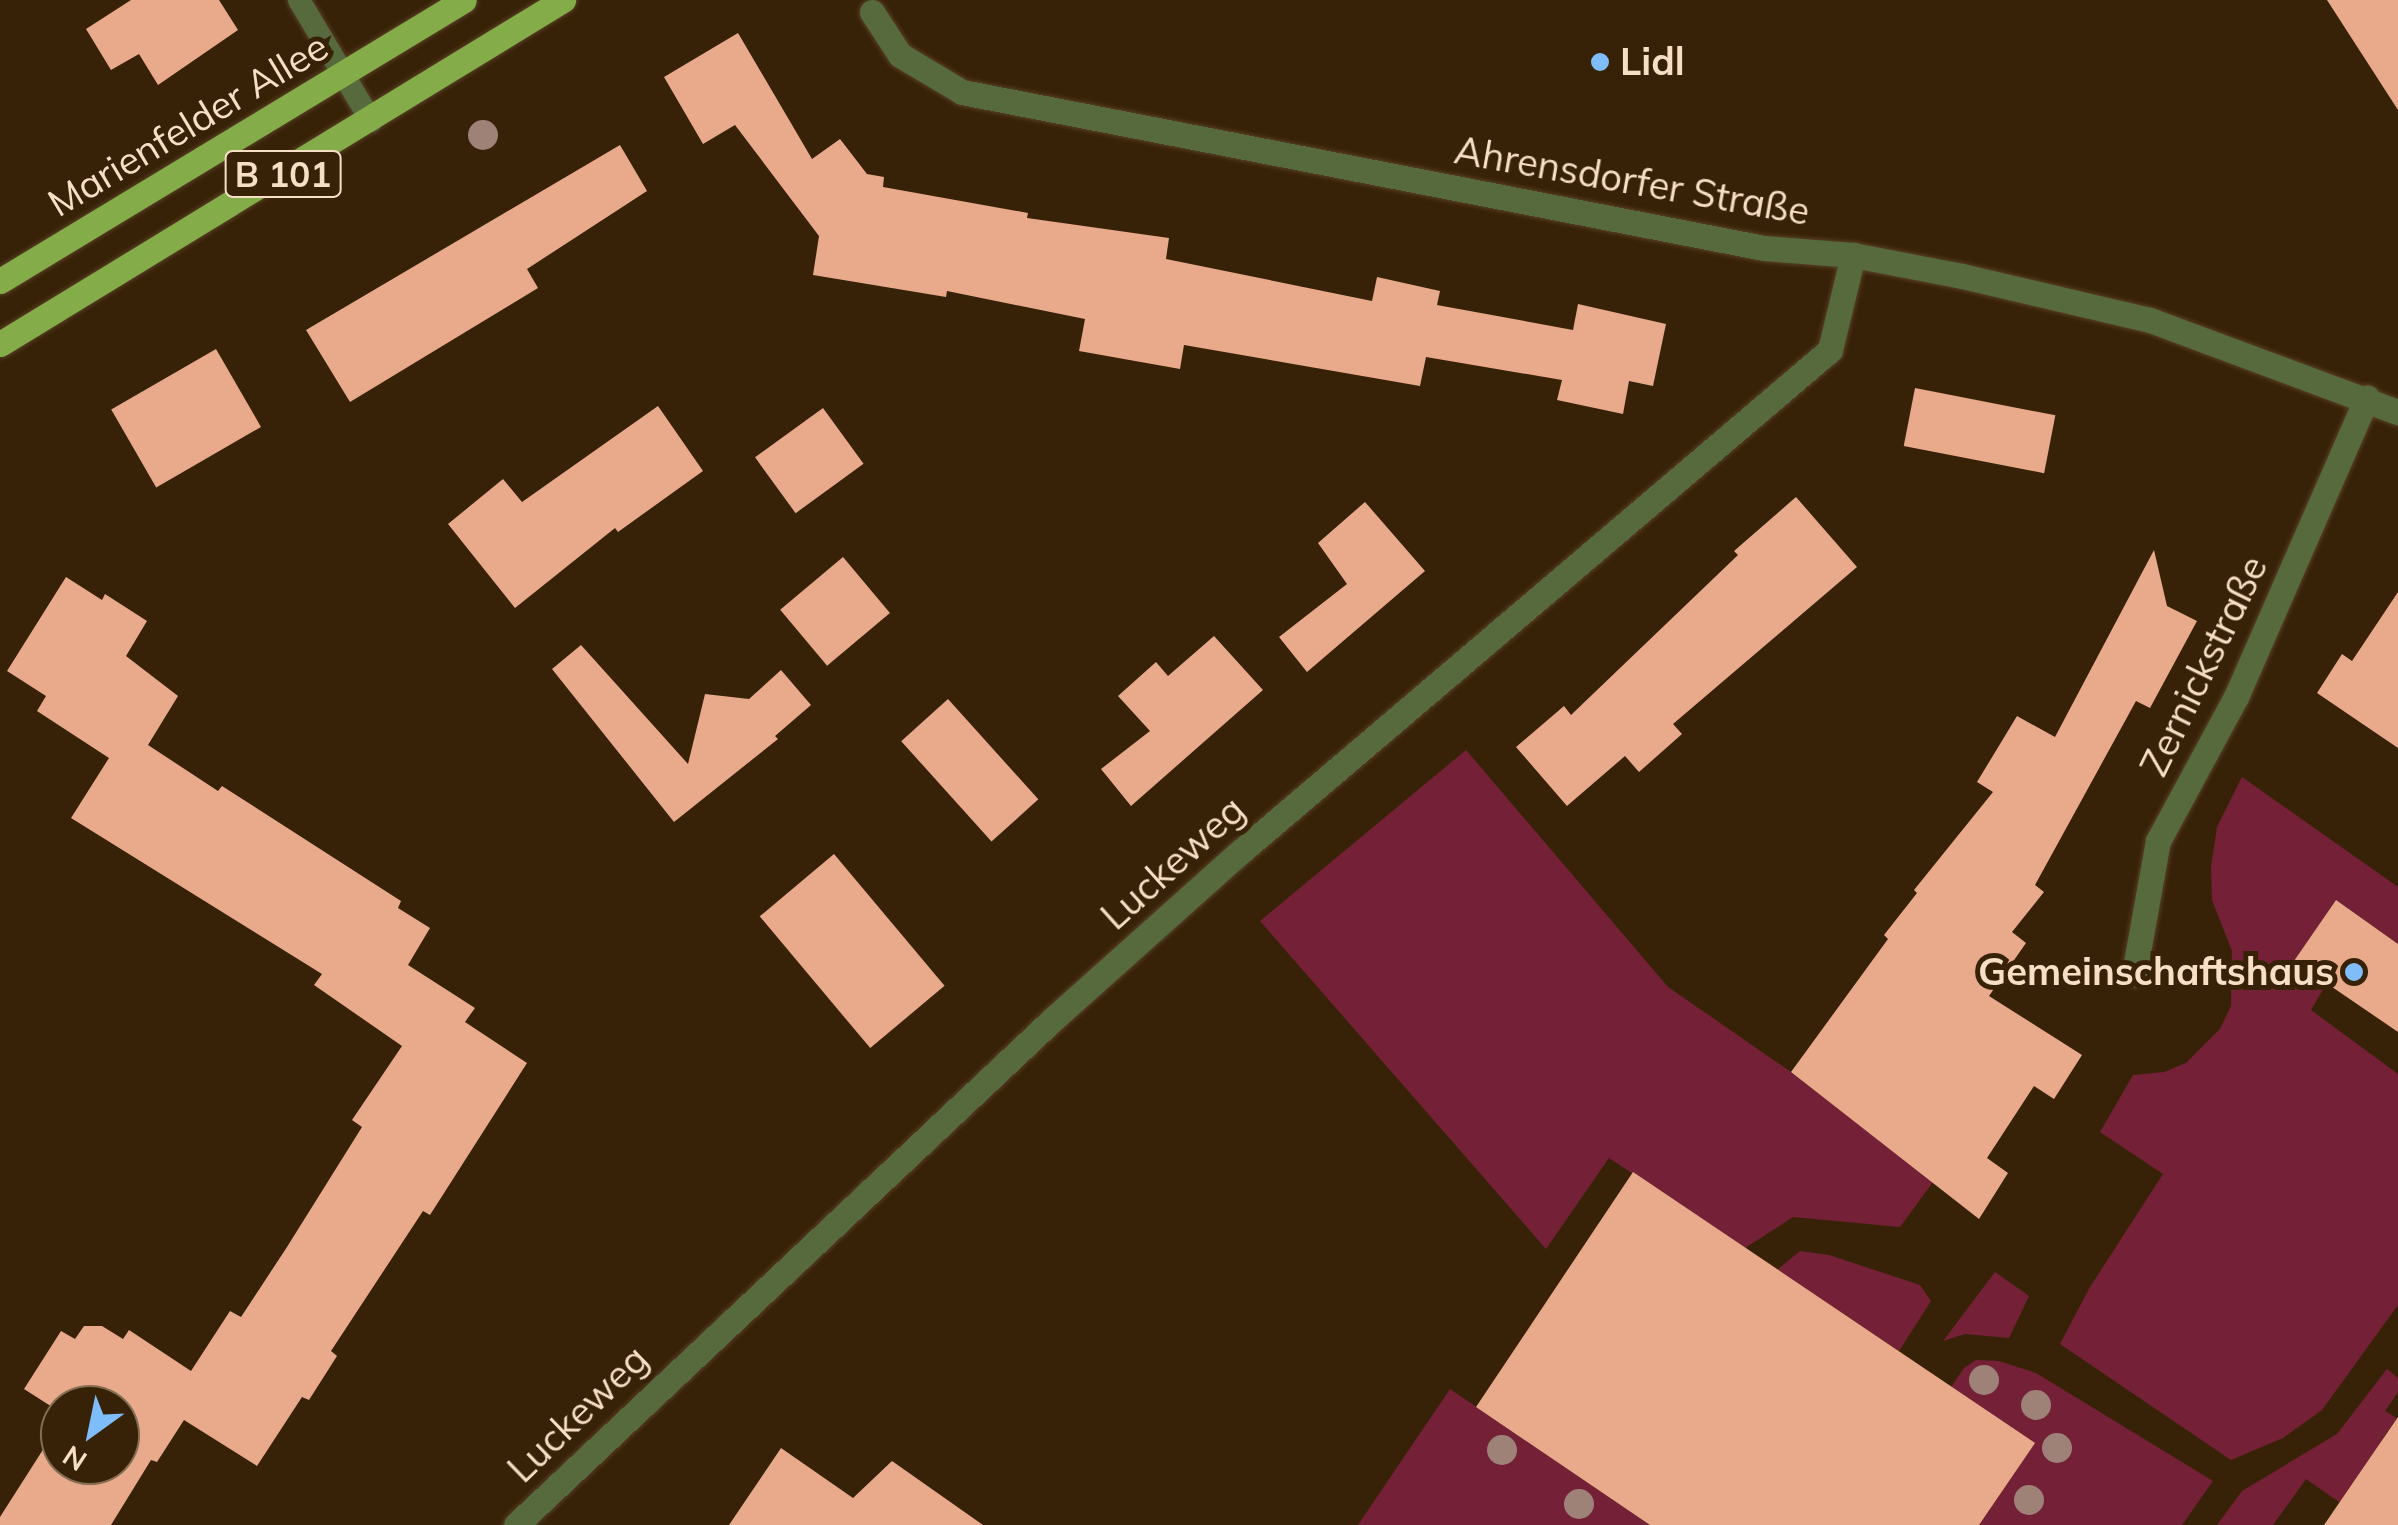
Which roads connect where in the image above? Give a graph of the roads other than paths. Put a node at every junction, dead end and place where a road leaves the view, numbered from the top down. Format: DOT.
graph roads {
  1 [pos="299,0"];
  2 [pos="464,0"];
  3 [pos="564,0"];
  4 [pos="872,12"];
  5 [pos="344,76"];
  6 [pos="371,122"];
  7 [pos="1853,254"];
  8 [pos="0,282"];
  9 [pos="0,344"];
  10 [pos="2367,398"];
  11 [pos="2398,412"];
  12 [pos="2134,974"];
  13 [pos="516,1525"];
  1 -- 5 [label="lane"];
  2 -- 5 [label="main road, Marienfelder Allee / B 101"];
  3 -- 6 [label="main road, B 101"];
  4 -- 7 [label="street, Ahrensdorfer Straße"];
  5 -- 6 [label="lane"];
  5 -- 8 [label="main road, Marienfelder Allee / B 101"];
  6 -- 9 [label="main road, B 101"];
  7 -- 10 [label="street, Ahrensdorfer Straße"];
  7 -- 13 [label="street, Luckeweg"];
  10 -- 11 [label="street, Ahrensdorfer Straße"];
  10 -- 12 [label="street, Zernickstraße"];
}
